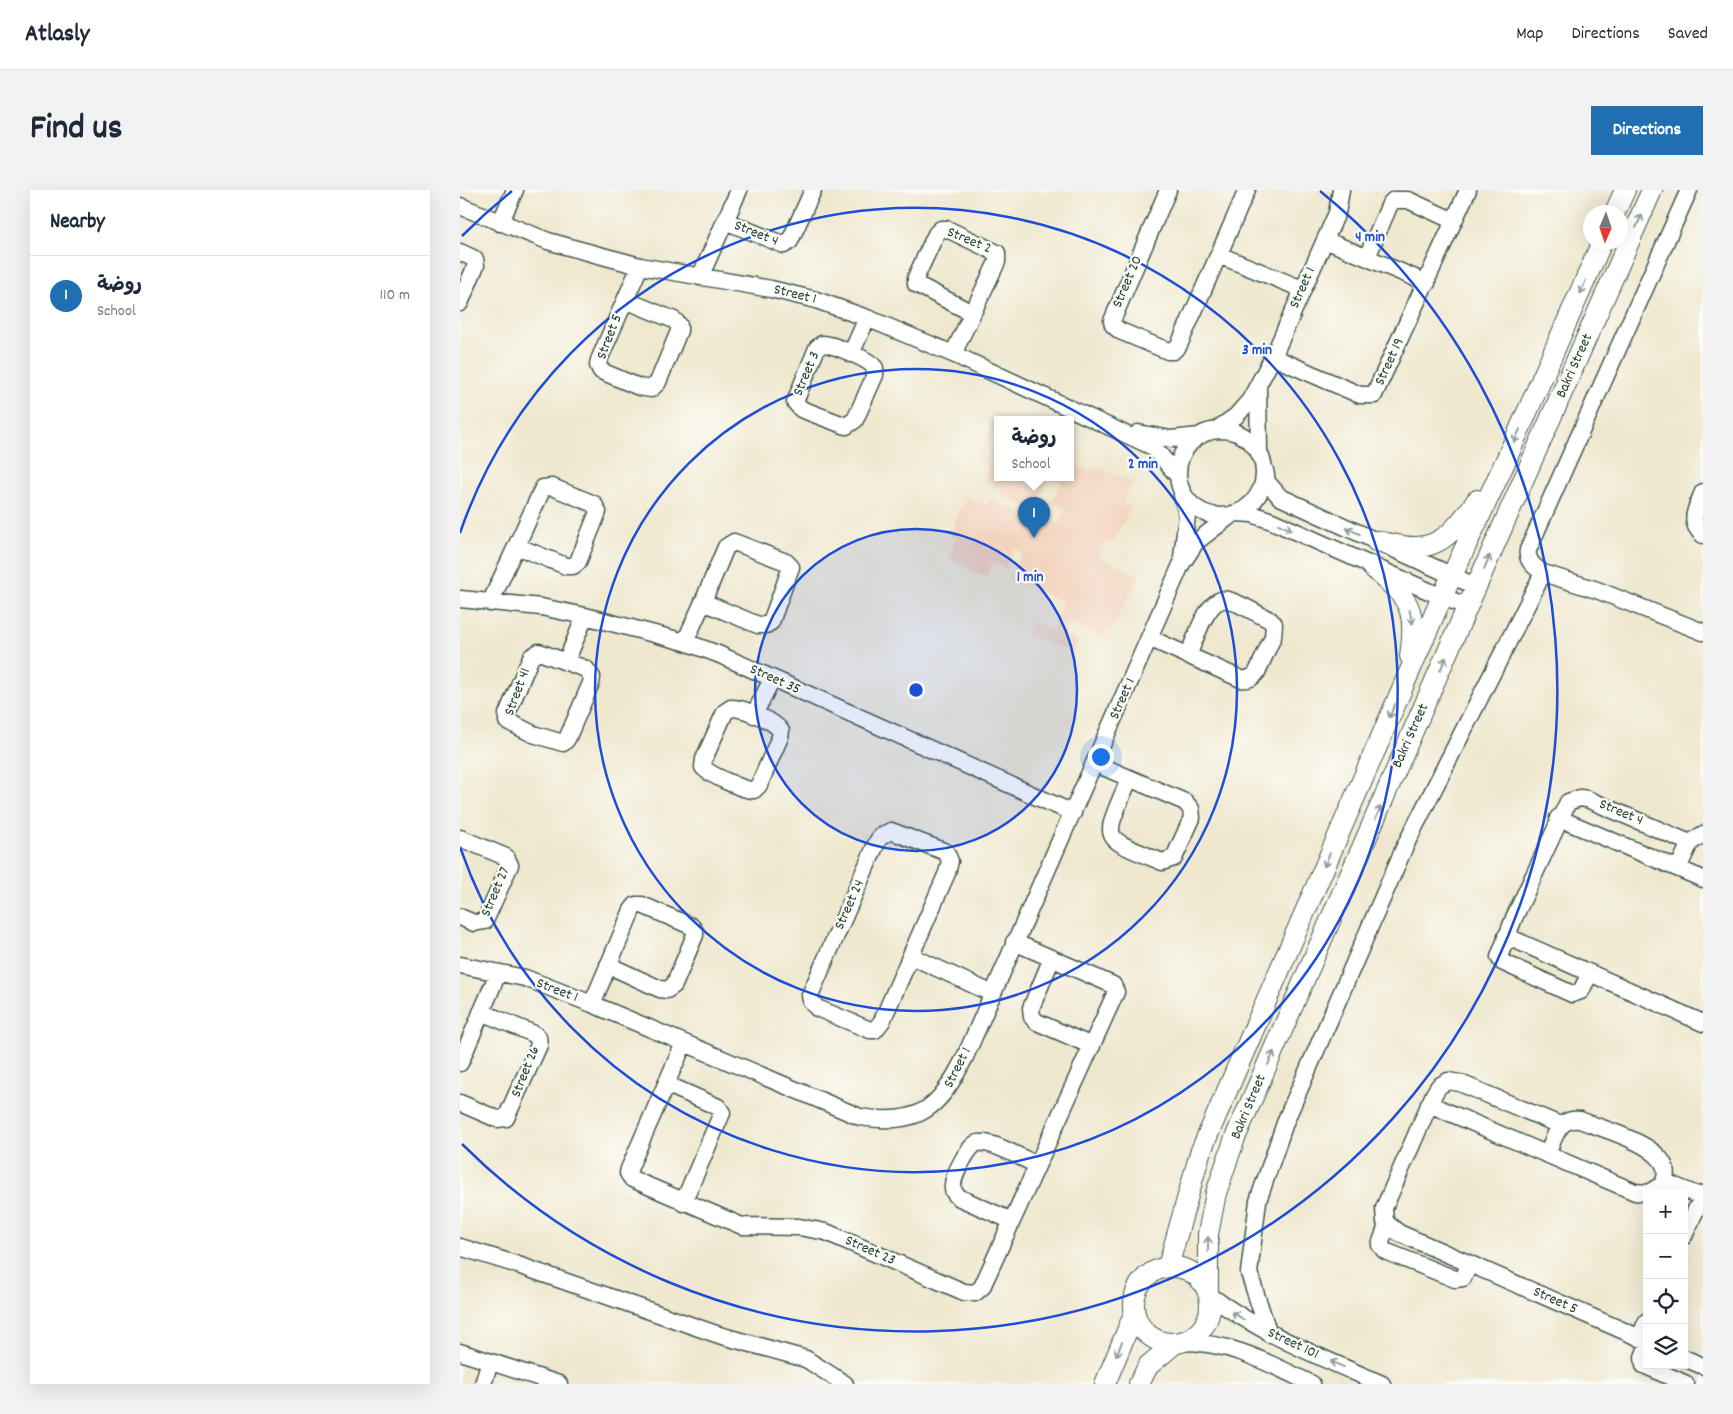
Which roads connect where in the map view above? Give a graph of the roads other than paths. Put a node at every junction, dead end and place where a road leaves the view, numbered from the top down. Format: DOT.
graph roads {
  1 [pos="515,190"];
  2 [pos="739,190"];
  3 [pos="813,190"];
  4 [pos="1168,190"];
  5 [pos="1247,190"];
  6 [pos="1341,190"];
  7 [pos="1468,190"];
  8 [pos="1625,190"];
  9 [pos="1652,190"];
  10 [pos="1689,190"];
  11 [pos="1618,205"];
  12 [pos="460,206"];
  13 [pos="725,221"];
  14 [pos="1454,221"];
  15 [pos="500,223"];
  16 [pos="1325,240"];
  17 [pos="1598,250"];
  18 [pos="460,252"];
  19 [pos="1219,255"];
  20 [pos="1367,257"];
  21 [pos="640,266"];
  22 [pos="700,277"];
  23 [pos="1426,283"];
  24 [pos="1302,289"];
  25 [pos="625,300"];
  26 [pos="460,303"];
  27 [pos="972,313"];
  28 [pos="866,318"];
  29 [pos="851,354"];
  30 [pos="953,354"];
  31 [pos="1273,357"];
  32 [pos="1258,384"];
  33 [pos="1116,428"];
  34 [pos="1216,430"];
  35 [pos="1200,436"];
  36 [pos="1259,452"];
  37 [pos="1506,460"];
  38 [pos="1265,468"];
  39 [pos="1180,483"];
  40 [pos="1701,502"];
  41 [pos="1234,515"];
  42 [pos="1703,534"];
  43 [pos="1376,542"];
  44 [pos="516,546"];
  45 [pos="1180,565"];
  46 [pos="1371,566"];
  47 [pos="1543,573"];
  48 [pos="1452,576"];
  49 [pos="1477,587"];
  50 [pos="1442,597"];
  51 [pos="460,599"];
  52 [pos="703,602"];
  53 [pos="490,603"];
  54 [pos="1468,606"];
  55 [pos="585,616"];
  56 [pos="1703,632"];
  57 [pos="1149,638"];
  58 [pos="685,642"];
  59 [pos="1188,656"];
  60 [pos="566,662"];
  61 [pos="1406,678"];
  62 [pos="772,679"];
  63 [pos="754,715"];
  64 [pos="1094,763"];
  65 [pos="1129,779"];
  66 [pos="1073,813"];
  67 [pos="1558,818"];
  68 [pos="460,838"];
  69 [pos="1696,838"];
  70 [pos="1678,868"];
  71 [pos="1703,879"];
  72 [pos="460,917"];
  73 [pos="1506,936"];
  74 [pos="1014,942"];
  75 [pos="911,956"];
  76 [pos="1052,958"];
  77 [pos="608,965"];
  78 [pos="460,966"];
  79 [pos="498,973"];
  80 [pos="1590,973"];
  81 [pos="991,993"];
  82 [pos="592,1004"];
  83 [pos="481,1012"];
  84 [pos="1703,1024"];
  85 [pos="684,1043"];
  86 [pos="1092,1046"];
  87 [pos="460,1064"];
  88 [pos="666,1084"];
  89 [pos="460,1103"];
  90 [pos="1430,1104"];
  91 [pos="1560,1125"];
  92 [pos="1547,1154"];
  93 [pos="1037,1165"];
  94 [pos="1664,1182"];
  95 [pos="1657,1189"];
  96 [pos="1643,1193"];
  97 [pos="1702,1196"];
  98 [pos="683,1202"];
  99 [pos="1012,1221"];
  100 [pos="1387,1225"];
  101 [pos="1685,1234"];
  102 [pos="460,1247"];
  103 [pos="1470,1264"];
  104 [pos="1168,1267"];
  105 [pos="1208,1294"];
  106 [pos="1134,1314"];
  107 [pos="1269,1334"];
  108 [pos="1643,1342"];
  109 [pos="1178,1343"];
  110 [pos="460,1352"];
  111 [pos="1688,1360"];
  112 [pos="490,1362"];
  113 [pos="1703,1366"];
  114 [pos="1653,1369"];
  115 [pos="1377,1383"];
  116 [pos="483,1384"];
  117 [pos="559,1384"];
  118 [pos="845,1384"];
  119 [pos="1105,1384"];
  120 [pos="1138,1384"];
  121 [pos="1312,1384"];
  122 [pos="1686,1384"];
  1 -- 15 [label="street"];
  2 -- 13 [label="street, Street 4"];
  3 -- 13 [label="street, Street 4"];
  4 -- 19 [label="street, Street 20"];
  5 -- 19 [label="street, Street 20"];
  6 -- 16 [label="street, Street 1"];
  7 -- 14 [label="street, Street 19"];
  8 -- 11 [label="main road"];
  49 -- 9 [label="main road, Bakri Street, one-way"];
  10 -- 47 [label="street"];
  12 -- 15 [label="street, Street 1"];
  13 -- 22 [label="street, Street 4"];
  14 -- 20 [label="street"];
  14 -- 23 [label="street, Street 19"];
  15 -- 21 [label="street, Street 1"];
  16 -- 20 [label="street"];
  16 -- 24 [label="street, Street 1"];
  17 -- 37 [label="main road, Bakri Street, one-way"];
  18 -- 26 [label="street"];
  19 -- 24 [label="street"];
  20 -- 23 [label="street"];
  21 -- 22 [label="street, Street 1"];
  21 -- 25 [label="street, Street 5"];
  22 -- 28 [label="street, Street 1"];
  23 -- 31 [label="street, Street 19"];
  24 -- 31 [label="street, Street 1"];
  25 -- 25 [label="street, Street 5"];
  27 -- 27 [label="street, Street 2"];
  27 -- 30 [label="street, Street 2"];
  28 -- 29 [label="street"];
  28 -- 30 [label="street, Street 1"];
  29 -- 29 [label="street, Street 3"];
  30 -- 33 [label="street, Street 1"];
  31 -- 32 [label="street, Street 1"];
  32 -- 34 [label="street, Street 1"];
  32 -- 36 [label="street, Street 1"];
  33 -- 35 [label="street, Street 1"];
  33 -- 39 [label="street, Street 1"];
  34 -- 35 [label="street"];
  34 -- 36 [label="street"];
  35 -- 39 [label="street"];
  36 -- 38 [label="street"];
  37 -- 43 [label="main road"];
  37 -- 48 [label="main road, Bakri Street"];
  38 -- 41 [label="street"];
  43 -- 38 [label="street, one-way"];
  39 -- 41 [label="street"];
  39 -- 45 [label="street, Street 1"];
  40 -- 42 [label="street"];
  41 -- 45 [label="street, Street 1"];
  41 -- 46 [label="street, one-way"];
  43 -- 48 [label="street"];
  44 -- 44 [label="street"];
  44 -- 53 [label="street"];
  45 -- 57 [label="street, Street 1"];
  46 -- 50 [label="street"];
  46 -- 61 [label="main road, one-way"];
  47 -- 56 [label="street"];
  47 -- 107 [label="street"];
  48 -- 49 [label="street"];
  48 -- 50 [label="main road, Bakri Street"];
  49 -- 54 [label="main road, Bakri Street"];
  50 -- 54 [label="street"];
  50 -- 61 [label="main road, Bakri Street"];
  51 -- 53 [label="street, Street 35"];
  52 -- 52 [label="street"];
  52 -- 58 [label="street"];
  53 -- 55 [label="street, Street 35"];
  105 -- 54 [label="main road, Bakri Street, one-way"];
  55 -- 58 [label="street, Street 35"];
  55 -- 60 [label="street"];
  57 -- 59 [label="street"];
  57 -- 64 [label="street, Street 1"];
  58 -- 62 [label="street, Street 35"];
  59 -- 59 [label="street"];
  60 -- 60 [label="street, Street 41"];
  61 -- 104 [label="main road, Bakri Street, one-way"];
  62 -- 63 [label="street"];
  62 -- 66 [label="street, Street 35"];
  63 -- 63 [label="street"];
  64 -- 65 [label="street"];
  64 -- 66 [label="street, Street 1"];
  65 -- 65 [label="street"];
  66 -- 74 [label="street, Street 1"];
  67 -- 69 [label="street, Street 4"];
  67 -- 70 [label="street, Street 4"];
  67 -- 73 [label="street, Street 4"];
  68 -- 72 [label="street, Street 27"];
  69 -- 70 [label="street, Street 4"];
  70 -- 71 [label="street, Street 4"];
  73 -- 80 [label="street"];
  73 -- 80 [label="street, Street 4"];
  74 -- 76 [label="street, Street 23"];
  74 -- 81 [label="street, Street 1"];
  75 -- 75 [label="street, Street 24"];
  75 -- 81 [label="street"];
  76 -- 86 [label="street"];
  76 -- 86 [label="street, Street 23"];
  77 -- 77 [label="street"];
  77 -- 82 [label="street"];
  78 -- 79 [label="street, Street 1"];
  79 -- 82 [label="street, Street 1"];
  79 -- 83 [label="street"];
  80 -- 84 [label="street"];
  81 -- 85 [label="street, Street 1"];
  82 -- 85 [label="street, Street 1"];
  83 -- 87 [label="street"];
  83 -- 89 [label="street, Street 26"];
  85 -- 88 [label="street, Street 23"];
  86 -- 93 [label="street, Street 23"];
  88 -- 98 [label="street, Street 23"];
  88 -- 98 [label="street"];
  90 -- 91 [label="street"];
  90 -- 92 [label="street"];
  90 -- 100 [label="street"];
  91 -- 92 [label="street"];
  91 -- 94 [label="street"];
  92 -- 96 [label="street"];
  93 -- 99 [label="street, Street 23"];
  93 -- 99 [label="street"];
  94 -- 95 [label="street"];
  94 -- 97 [label="street"];
  97 -- 101 [label="street"];
  98 -- 99 [label="street, Street 23"];
  100 -- 103 [label="street, Street 5"];
  100 -- 103 [label="street"];
  102 -- 118 [label="street"];
  103 -- 108 [label="street, Street 5"];
  104 -- 105 [label="main road"];
  104 -- 106 [label="main road"];
  107 -- 105 [label="street, Street 101, one-way"];
  105 -- 109 [label="main road"];
  106 -- 109 [label="main road"];
  106 -- 119 [label="main road, one-way"];
  115 -- 107 [label="street, Street 101, one-way"];
  109 -- 120 [label="main road"];
  109 -- 121 [label="street, Street 101"];
  110 -- 112 [label="street"];
  111 -- 113 [label="street"];
  112 -- 116 [label="street"];
  112 -- 117 [label="street"];
  114 -- 122 [label="street"];
}
